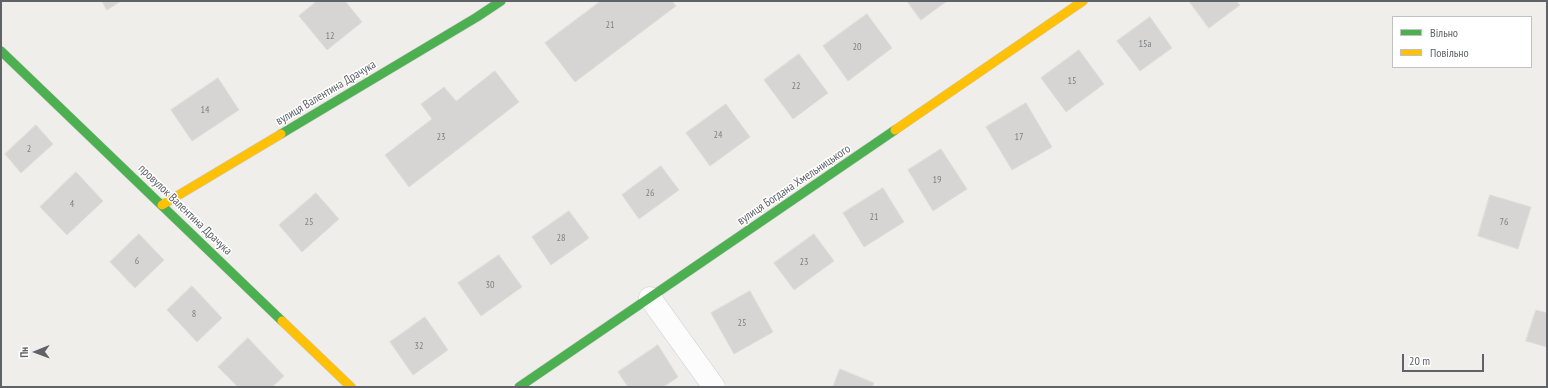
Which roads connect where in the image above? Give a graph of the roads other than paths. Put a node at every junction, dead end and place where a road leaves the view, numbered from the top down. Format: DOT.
graph roads {
  1 [pos="501,1"];
  2 [pos="1083,1"];
  3 [pos="1,51"];
  4 [pos="162,205"];
  5 [pos="650,298"];
  6 [pos="351,387"];
  7 [pos="519,387"];
  8 [pos="714,387"];
  1 -- 4 [label="street, вулиця Валентина Драчука"];
  2 -- 5 [label="street, вулиця Богдана Хмельницького"];
  3 -- 4 [label="street, провулок Валентина Драчука"];
  4 -- 6 [label="street, провулок Валентина Драчука"];
  5 -- 7 [label="street, вулиця Богдана Хмельницького"];
  5 -- 8 [label="street"];
}
